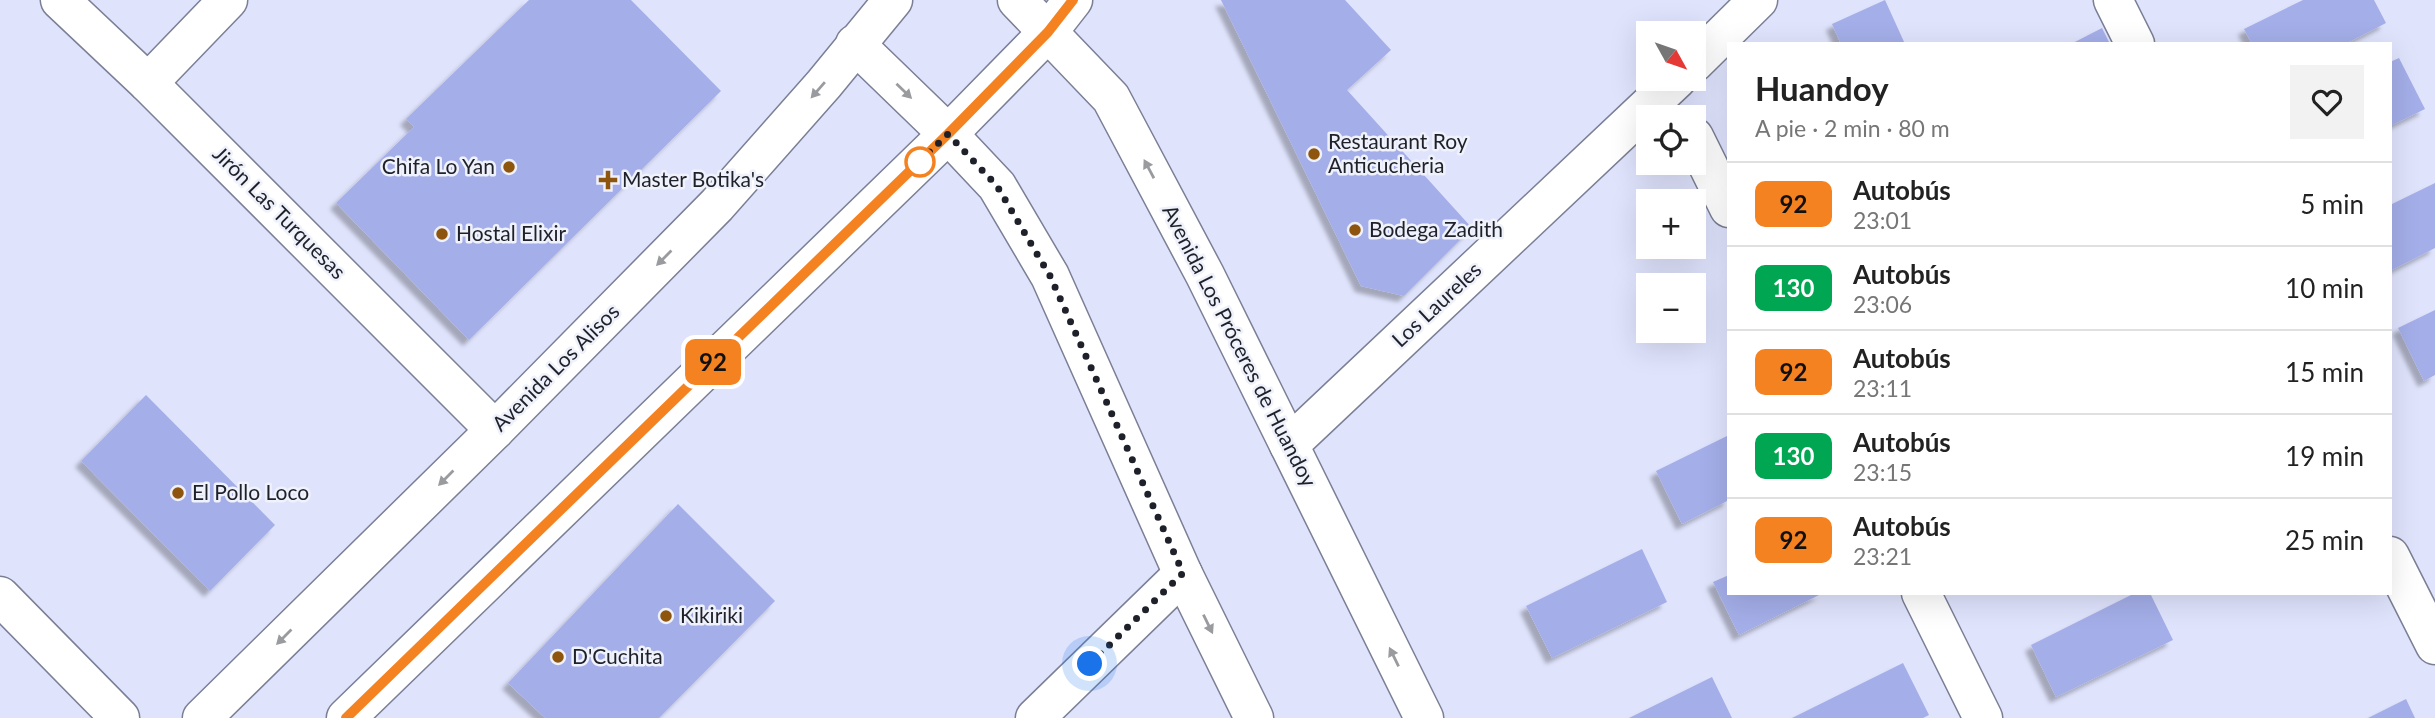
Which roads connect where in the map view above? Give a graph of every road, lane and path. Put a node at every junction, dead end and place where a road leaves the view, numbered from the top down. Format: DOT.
graph roads {
  1 [pos="60,0"];
  2 [pos="228,0"];
  3 [pos="892,0"];
  4 [pos="1017,0"];
  5 [pos="1073,0"];
  6 [pos="1758,0"];
  7 [pos="2113,0"];
  8 [pos="1048,32"];
  9 [pos="2134,42"];
  10 [pos="855,44"];
  11 [pos="1706,58"];
  12 [pos="148,83"];
  13 [pos="1676,91"];
  14 [pos="948,134"];
  15 [pos="1706,161"];
  16 [pos="1727,204"];
  17 [pos="495,430"];
  18 [pos="1289,445"];
  19 [pos="2392,560"];
  20 [pos="1183,573"];
  21 [pos="1922,595"];
  22 [pos="0,596"];
  23 [pos="2435,645"];
  24 [pos="120,718"];
  25 [pos="202,718"];
  26 [pos="346,718"];
  27 [pos="1035,718"];
  28 [pos="1254,718"];
  29 [pos="1424,718"];
  30 [pos="1983,718"];
  1 -- 12 [label="main road, Jirón Las Turquesas"];
  2 -- 12 [label="main road"];
  3 -- 10 [label="main road, Avenida Los Alisos"];
  4 -- 8 [label="main road, Avenida Los Próceres de Huandoy"];
  5 -- 8 [label="main road"];
  6 -- 11 [label="main road, Los Laureles"];
  7 -- 9 [label="main road"];
  8 -- 14 [label="main road"];
  18 -- 8 [label="main road, Avenida Los Próceres de Huandoy, one-way"];
  10 -- 14 [label="main road, one-way"];
  10 -- 17 [label="main road, Avenida Los Alisos, one-way"];
  12 -- 17 [label="main road, Jirón Las Turquesas"];
  13 -- 18 [label="main road, Los Laureles"];
  14 -- 20 [label="main road"];
  14 -- 26 [label="main road"];
  15 -- 16 [label="main road"];
  17 -- 25 [label="main road, Avenida Los Alisos, one-way"];
  29 -- 18 [label="main road, Avenida Los Próceres de Huandoy, one-way"];
  19 -- 23 [label="main road"];
  20 -- 27 [label="main road"];
  20 -- 28 [label="main road, one-way"];
  21 -- 30 [label="main road"];
  22 -- 24 [label="main road"];
}
